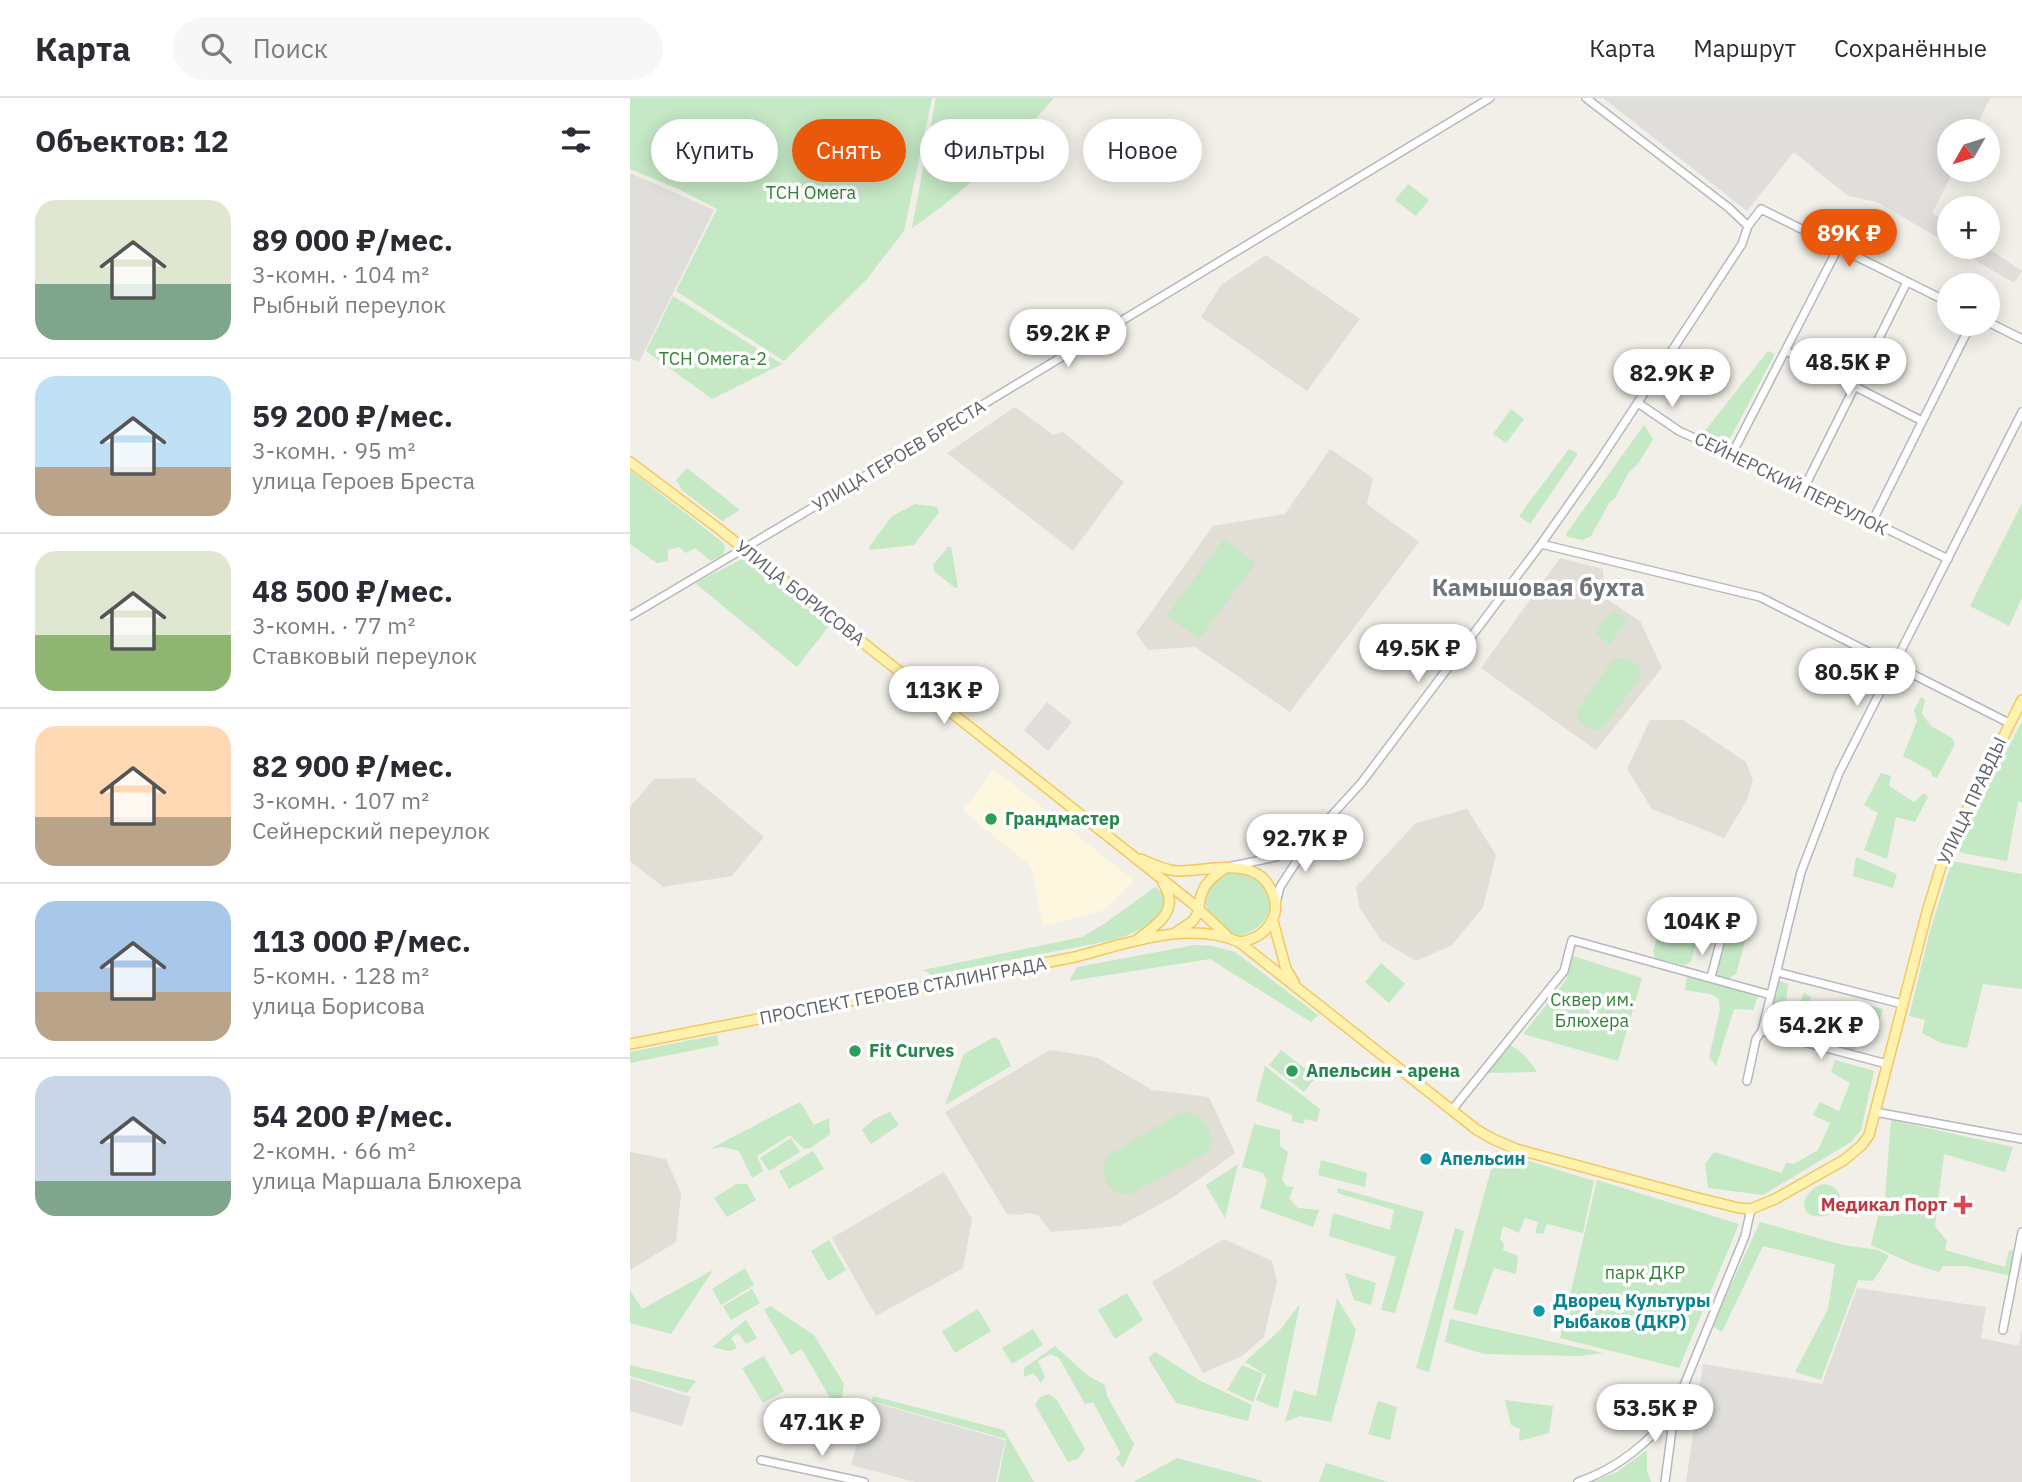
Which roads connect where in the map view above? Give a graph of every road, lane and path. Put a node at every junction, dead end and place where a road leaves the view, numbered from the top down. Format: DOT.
graph roads {
  1 [pos="1490,98"];
  2 [pos="1586,98"];
  3 [pos="1748,226"];
  4 [pos="1838,248"];
  5 [pos="1907,282"];
  6 [pos="1937,297"];
  7 [pos="2000,328"];
  8 [pos="1965,336"];
  9 [pos="2022,339"];
  10 [pos="1786,351"];
  11 [pos="1855,386"];
  12 [pos="1637,403"];
  13 [pos="2022,412"];
  14 [pos="1922,421"];
  15 [pos="1732,454"];
  16 [pos="630,462"];
  17 [pos="1804,488"];
  18 [pos="1872,522"];
  19 [pos="1541,544"];
  20 [pos="744,549"];
  21 [pos="1948,559"];
  22 [pos="630,616"];
  23 [pos="1895,664"];
  24 [pos="2022,700"];
  25 [pos="2009,723"];
  26 [pos="1313,836"];
  27 [pos="1133,856"];
  28 [pos="1226,868"];
  29 [pos="1160,878"];
  30 [pos="1276,903"];
  31 [pos="1199,911"];
  32 [pos="1273,921"];
  33 [pos="1175,934"];
  34 [pos="1228,937"];
  35 [pos="1136,941"];
  36 [pos="1238,942"];
  37 [pos="1720,943"];
  38 [pos="1777,972"];
  39 [pos="1711,977"];
  40 [pos="1296,987"];
  41 [pos="1771,995"];
  42 [pos="1902,1004"];
  43 [pos="1762,1031"];
  44 [pos="630,1044"];
  45 [pos="1887,1063"];
  46 [pos="1747,1081"];
  47 [pos="1452,1110"];
  48 [pos="1875,1112"];
  49 [pos="2022,1139"];
  50 [pos="1751,1209"];
  51 [pos="2022,1232"];
  52 [pos="2003,1330"];
  53 [pos="1674,1410"];
  54 [pos="761,1460"];
  55 [pos="864,1482"];
  56 [pos="1578,1482"];
  57 [pos="1665,1482"];
  1 -- 20 [label="street, УЛИЦА ГЕРОЕВ БРЕСТА"];
  2 -- 3 [label="street"];
  3 -- 4 [label="street"];
  3 -- 12 [label="street"];
  4 -- 5 [label="street"];
  4 -- 10 [label="street"];
  5 -- 6 [label="street"];
  5 -- 11 [label="street"];
  7 -- 9 [label="street"];
  8 -- 14 [label="street"];
  10 -- 11 [label="street"];
  10 -- 15 [label="street"];
  11 -- 14 [label="street"];
  11 -- 17 [label="street"];
  12 -- 15 [label="street, СЕЙНЕРСКИЙ ПЕРЕУЛОК"];
  12 -- 19 [label="street"];
  13 -- 21 [label="street"];
  14 -- 18 [label="street"];
  15 -- 17 [label="street, СЕЙНЕРСКИЙ ПЕРЕУЛОК"];
  16 -- 20 [label="main road, УЛИЦА БОРИСОВА"];
  17 -- 18 [label="street, СЕЙНЕРСКИЙ ПЕРЕУЛОК"];
  18 -- 21 [label="street, СЕЙНЕРСКИЙ ПЕРЕУЛОК"];
  19 -- 23 [label="street"];
  19 -- 26 [label="street"];
  20 -- 22 [label="street, УЛИЦА ГЕРОЕВ БРЕСТА"];
  20 -- 27 [label="main road, УЛИЦА БОРИСОВА"];
  21 -- 23 [label="street"];
  23 -- 25 [label="street"];
  23 -- 38 [label="street"];
  24 -- 25 [label="main road, УЛИЦА ПРАВДЫ"];
  25 -- 42 [label="main road, УЛИЦА ПРАВДЫ"];
  26 -- 28 [label="street"];
  26 -- 30 [label="street"];
  27 -- 28 [label="main road, УЛИЦА БОРИСОВА"];
  27 -- 29 [label="main road, УЛИЦА БОРИСОВА"];
  28 -- 30 [label="main road"];
  28 -- 31 [label="main road"];
  29 -- 31 [label="main road, УЛИЦА БОРИСОВА"];
  29 -- 35 [label="main road"];
  30 -- 32 [label="main road"];
  31 -- 33 [label="main road"];
  31 -- 34 [label="main road"];
  32 -- 36 [label="main road"];
  32 -- 40 [label="main road, ПРОСПЕКТ ГЕРОЕВ СТАЛИНГРАДА"];
  33 -- 34 [label="main road, ПРОСПЕКТ ГЕРОЕВ СТАЛИНГРАДА"];
  33 -- 35 [label="main road, ПРОСПЕКТ ГЕРОЕВ СТАЛИНГРАДА"];
  34 -- 36 [label="main road, ПРОСПЕКТ ГЕРОЕВ СТАЛИНГРАДА"];
  35 -- 44 [label="main road, ПРОСПЕКТ ГЕРОЕВ СТАЛИНГРАДА"];
  36 -- 40 [label="main road, ПРОСПЕКТ ГЕРОЕВ СТАЛИНГРАДА"];
  37 -- 39 [label="street"];
  38 -- 41 [label="street"];
  38 -- 42 [label="street"];
  39 -- 41 [label="street"];
  39 -- 47 [label="street"];
  40 -- 47 [label="main road, ПРОСПЕКТ ГЕРОЕВ СТАЛИНГРАДА"];
  41 -- 43 [label="street"];
  42 -- 45 [label="main road, УЛИЦА ПРАВДЫ"];
  43 -- 45 [label="street"];
  43 -- 46 [label="street"];
  45 -- 48 [label="main road, УЛИЦА ПРАВДЫ"];
  47 -- 50 [label="main road, ПРОСПЕКТ ГЕРОЕВ СТАЛИНГРАДА"];
  48 -- 49 [label="street"];
  48 -- 50 [label="main road, УЛИЦА ПРАВДЫ"];
  50 -- 53 [label="street"];
  51 -- 52 [label="street"];
  53 -- 56 [label="street"];
  53 -- 57 [label="street"];
  54 -- 55 [label="street"];
}
